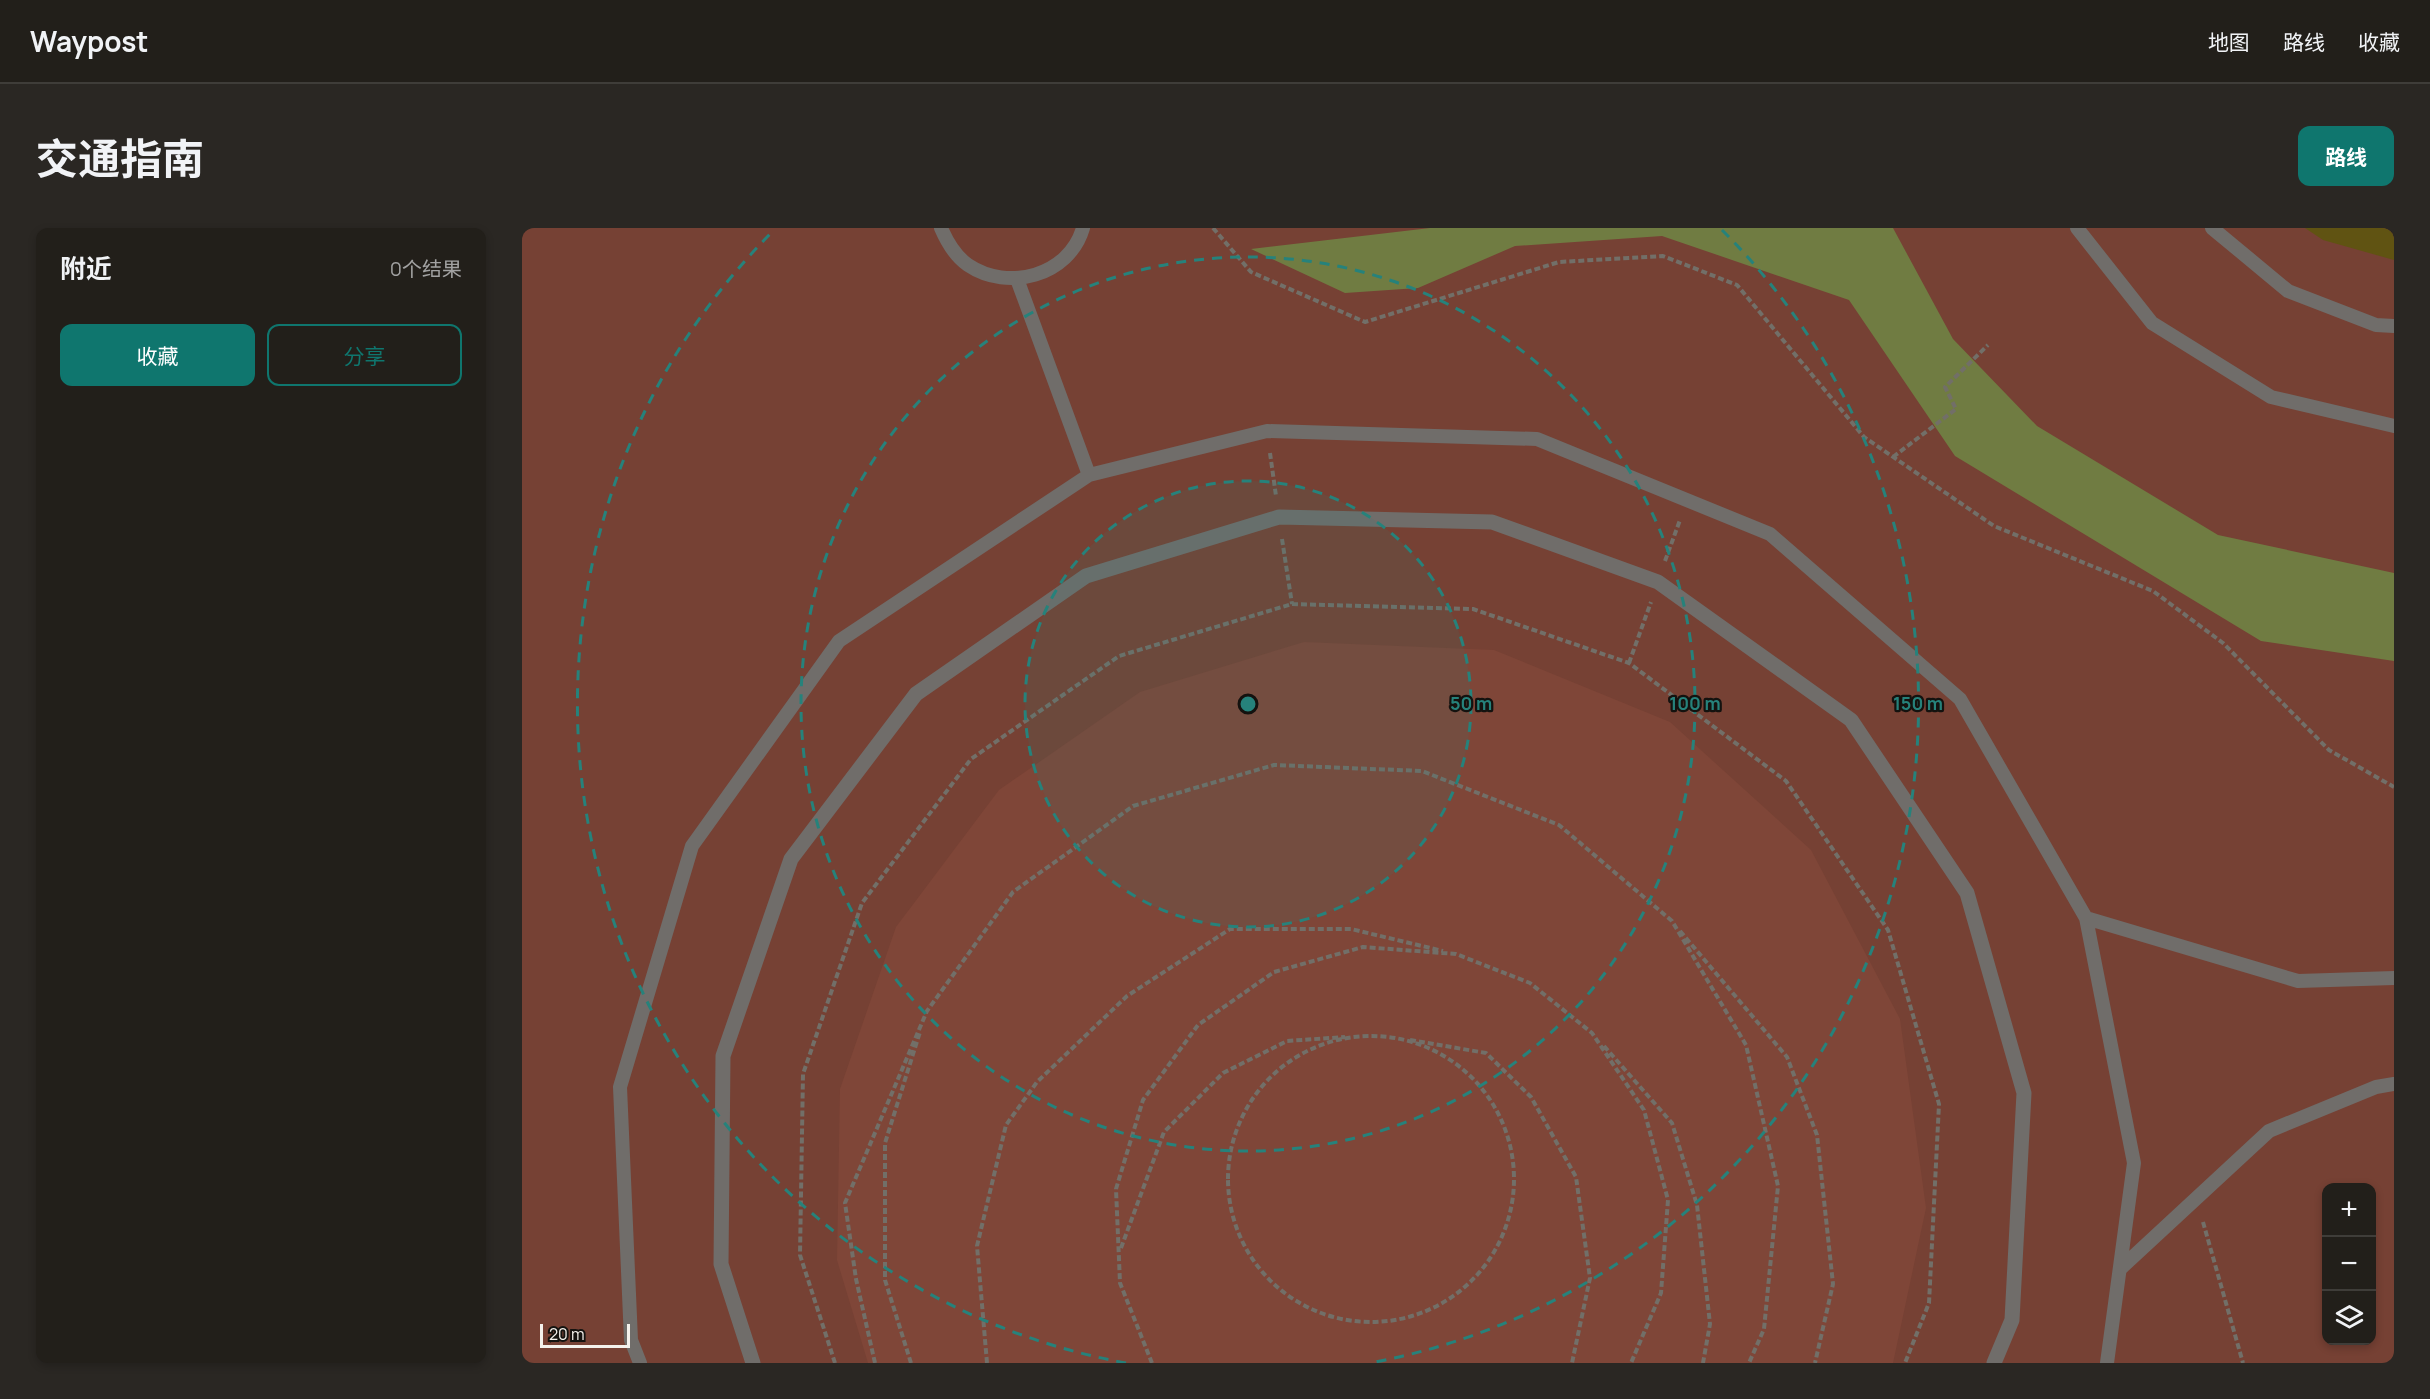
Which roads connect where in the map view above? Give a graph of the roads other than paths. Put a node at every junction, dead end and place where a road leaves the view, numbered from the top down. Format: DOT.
graph roads {
  1 [pos="941,228"];
  2 [pos="1083,228"];
  3 [pos="2077,228"];
  4 [pos="2212,228"];
  5 [pos="1017,279"];
  6 [pos="2394,326"];
  7 [pos="2394,426"];
  8 [pos="1089,475"];
  9 [pos="2086,918"];
  10 [pos="2394,978"];
  11 [pos="2394,1084"];
  12 [pos="2120,1269"];
  13 [pos="640,1363"];
  14 [pos="753,1363"];
  15 [pos="1994,1363"];
  16 [pos="2107,1363"];
  1 -- 5 [label="lane"];
  2 -- 5 [label="lane"];
  3 -- 7 [label="lane"];
  4 -- 6 [label="lane"];
  5 -- 8 [label="lane"];
  8 -- 9 [label="lane"];
  8 -- 13 [label="lane"];
  9 -- 10 [label="lane"];
  9 -- 12 [label="lane"];
  11 -- 12 [label="lane"];
  12 -- 16 [label="lane"];
  14 -- 15 [label="street"];
}
